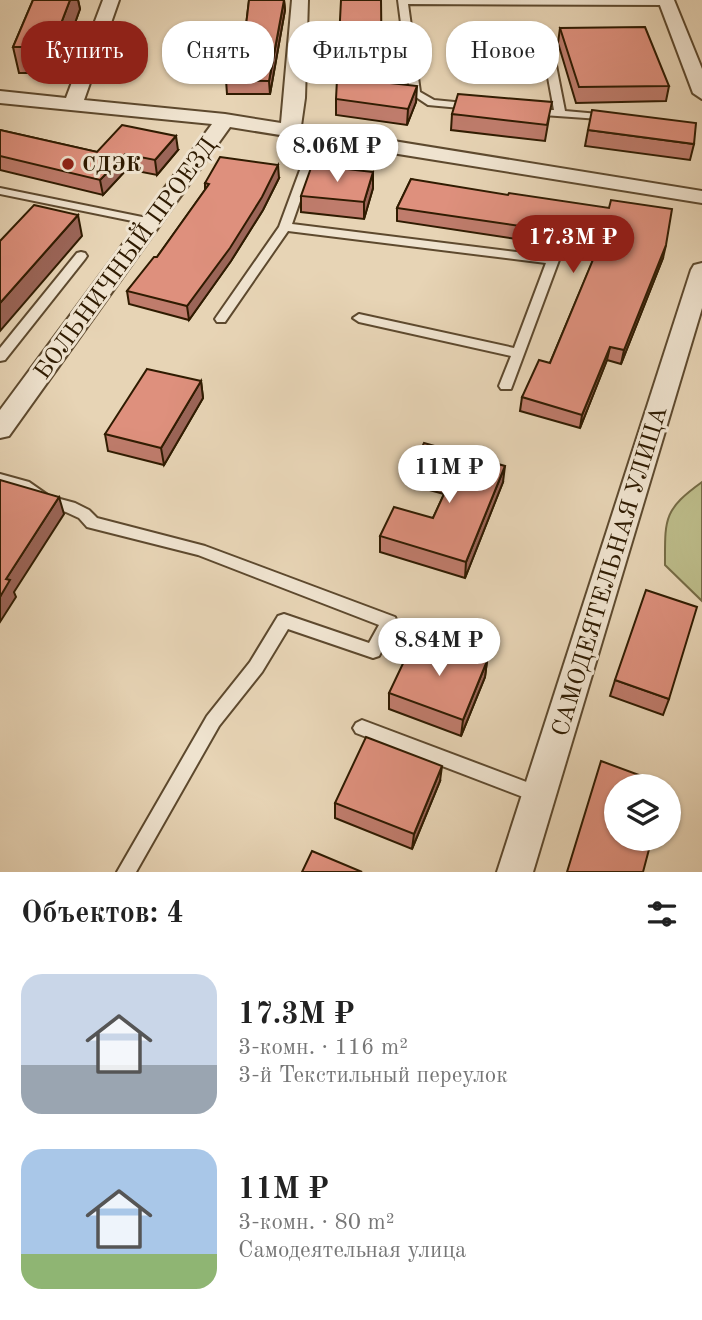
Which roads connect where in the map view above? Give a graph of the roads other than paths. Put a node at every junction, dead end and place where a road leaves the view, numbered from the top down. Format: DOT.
graph roads {
  1 [pos="111,0"];
  2 [pos="300,0"];
  3 [pos="403,1"];
  4 [pos="666,1"];
  5 [pos="554,84"];
  6 [pos="702,93"];
  7 [pos="0,97"];
  8 [pos="73,106"];
  9 [pos="483,107"];
  10 [pos="521,111"];
  11 [pos="560,114"];
  12 [pos="624,119"];
  13 [pos="225,120"];
  14 [pos="290,131"];
  15 [pos="318,135"];
  16 [pos="0,191"];
  17 [pos="702,197"];
  18 [pos="152,222"];
  19 [pos="285,227"];
  20 [pos="81,256"];
  21 [pos="702,270"];
  22 [pos="359,318"];
  23 [pos="220,319"];
  24 [pos="518,353"];
  25 [pos="0,357"];
  26 [pos="506,386"];
  27 [pos="0,429"];
  28 [pos="0,480"];
  29 [pos="362,728"];
  30 [pos="539,795"];
  31 [pos="126,872"];
  32 [pos="515,872"];
  1 -- 8 [label="street"];
  2 -- 14 [label="street"];
  3 -- 4 [label="lane"];
  3 -- 9 [label="lane"];
  4 -- 6 [label="street"];
  5 -- 11 [label="lane"];
  7 -- 8 [label="street"];
  8 -- 13 [label="street"];
  10 -- 11 [label="lane"];
  11 -- 12 [label="lane"];
  13 -- 14 [label="street"];
  13 -- 18 [label="street, БОЛЬНИЧНЫЙ ПРОЕЗД"];
  14 -- 15 [label="street"];
  15 -- 17 [label="street"];
  15 -- 19 [label="lane"];
  16 -- 18 [label="lane"];
  18 -- 27 [label="street, БОЛЬНИЧНЫЙ ПРОЕЗД"];
  19 -- 23 [label="lane"];
  19 -- 24 [label="lane"];
  20 -- 25 [label="lane"];
  21 -- 30 [label="street, САМОДЕЯТЕЛЬНАЯ УЛИЦА"];
  22 -- 24 [label="lane"];
  24 -- 26 [label="lane"];
  28 -- 31 [label="lane"];
  29 -- 30 [label="lane"];
  30 -- 32 [label="street, САМОДЕЯТЕЛЬНАЯ УЛИЦА"];
}
